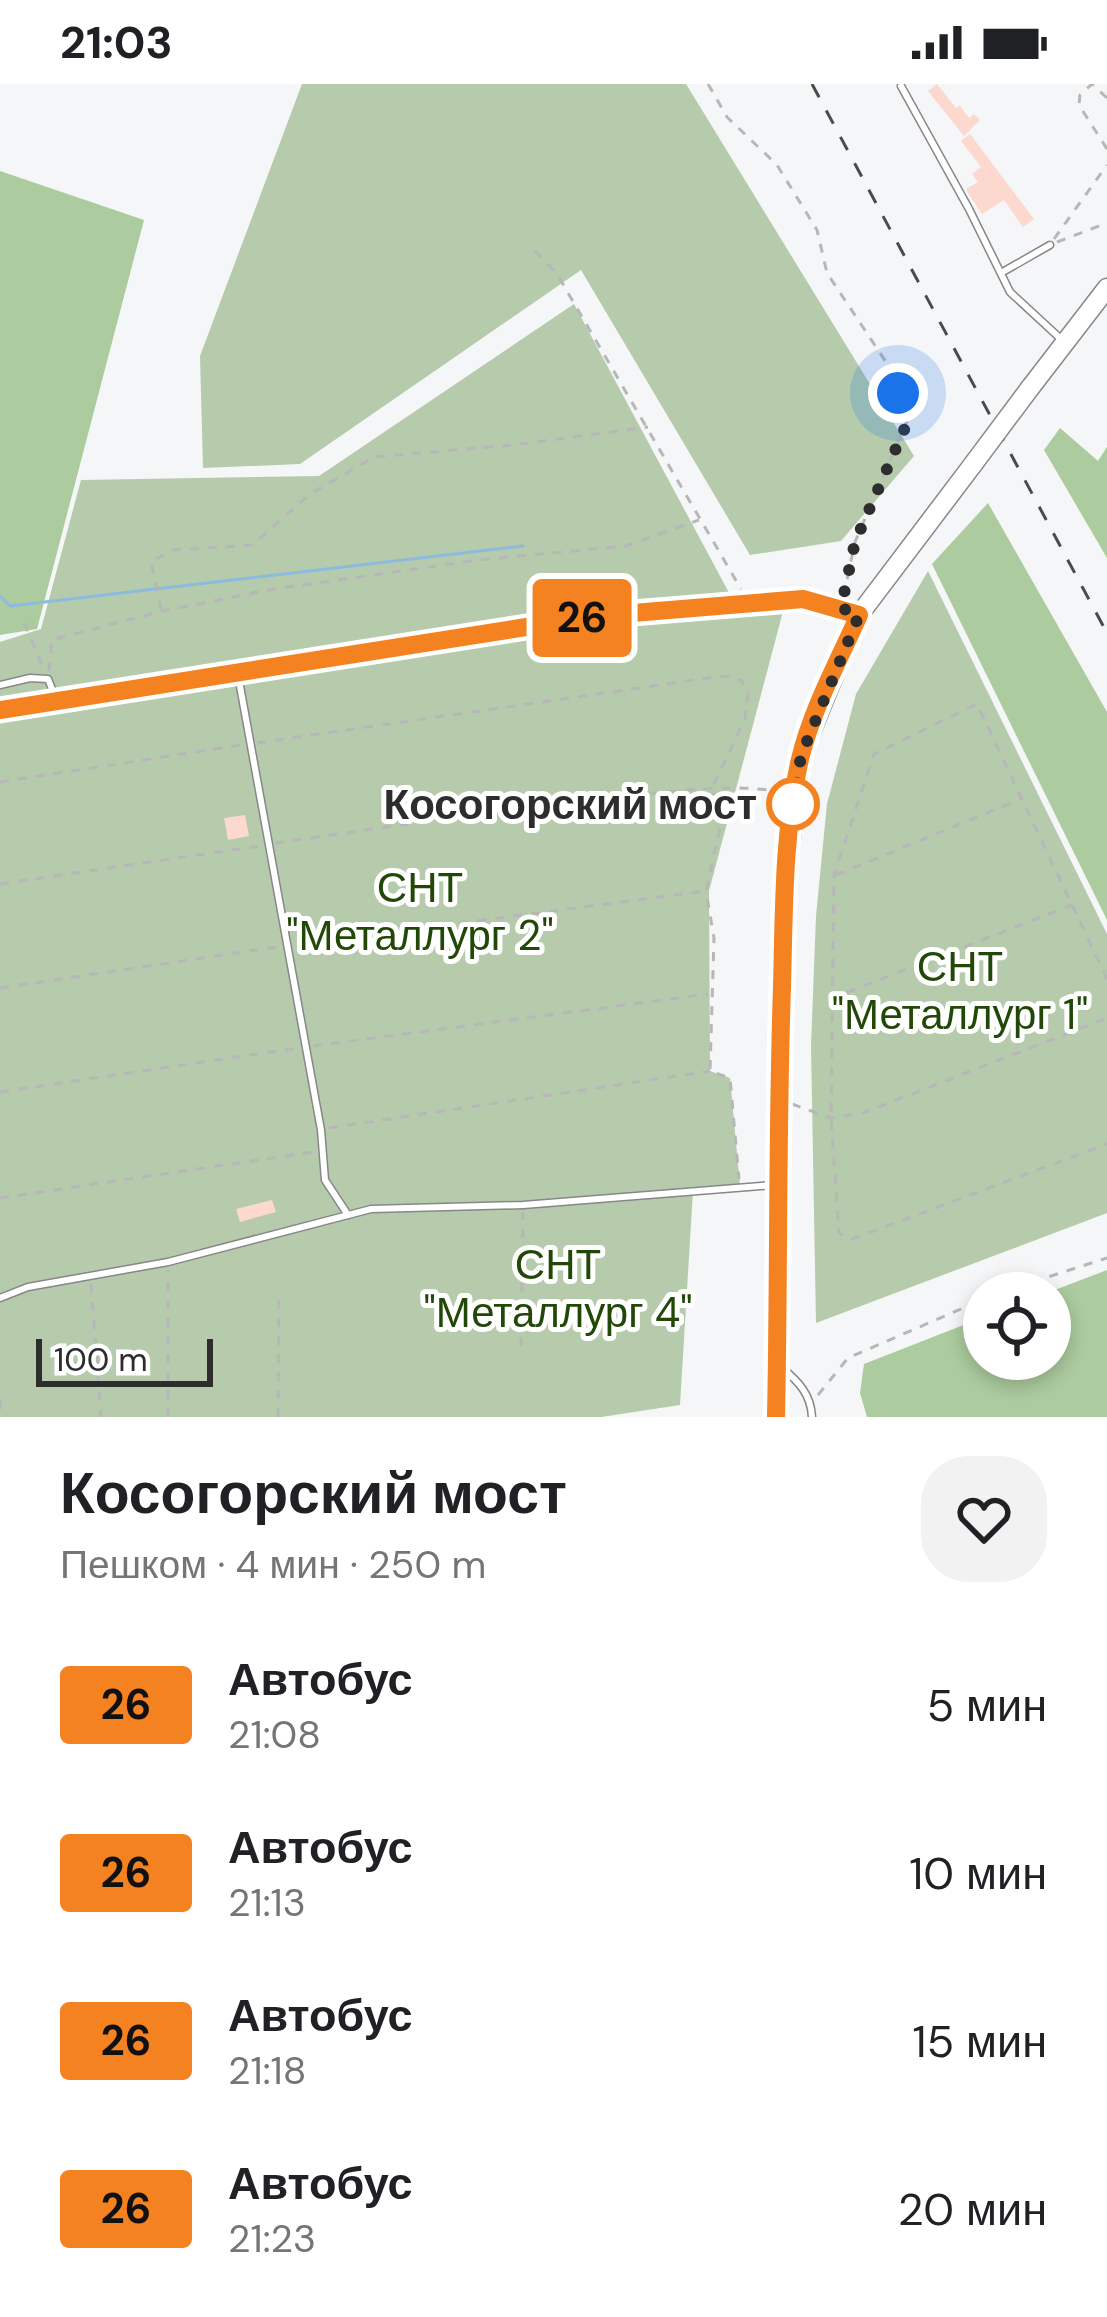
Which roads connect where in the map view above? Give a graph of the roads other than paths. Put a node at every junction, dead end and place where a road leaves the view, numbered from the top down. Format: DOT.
graph roads {
  1 [pos="901,86"];
  2 [pos="1050,245"];
  3 [pos="1000,273"];
  4 [pos="1107,288"];
  5 [pos="1065,342"];
  6 [pos="850,611"];
  7 [pos="237,672"];
  8 [pos="0,685"];
  9 [pos="56,699"];
  10 [pos="0,710"];
  11 [pos="777,1185"];
  12 [pos="348,1215"];
  13 [pos="0,1298"];
  14 [pos="778,1364"];
  15 [pos="777,1417"];
  16 [pos="812,1417"];
  1 -- 3 [label="lane"];
  2 -- 3 [label="lane"];
  3 -- 5 [label="lane"];
  4 -- 5 [label="main road"];
  5 -- 6 [label="main road, bridge"];
  6 -- 7 [label="street"];
  6 -- 11 [label="main road"];
  7 -- 9 [label="street"];
  7 -- 12 [label="lane"];
  8 -- 9 [label="lane"];
  9 -- 10 [label="street"];
  11 -- 12 [label="lane"];
  11 -- 14 [label="main road"];
  12 -- 13 [label="lane"];
  14 -- 15 [label="main road"];
  14 -- 16 [label="lane"];
}
